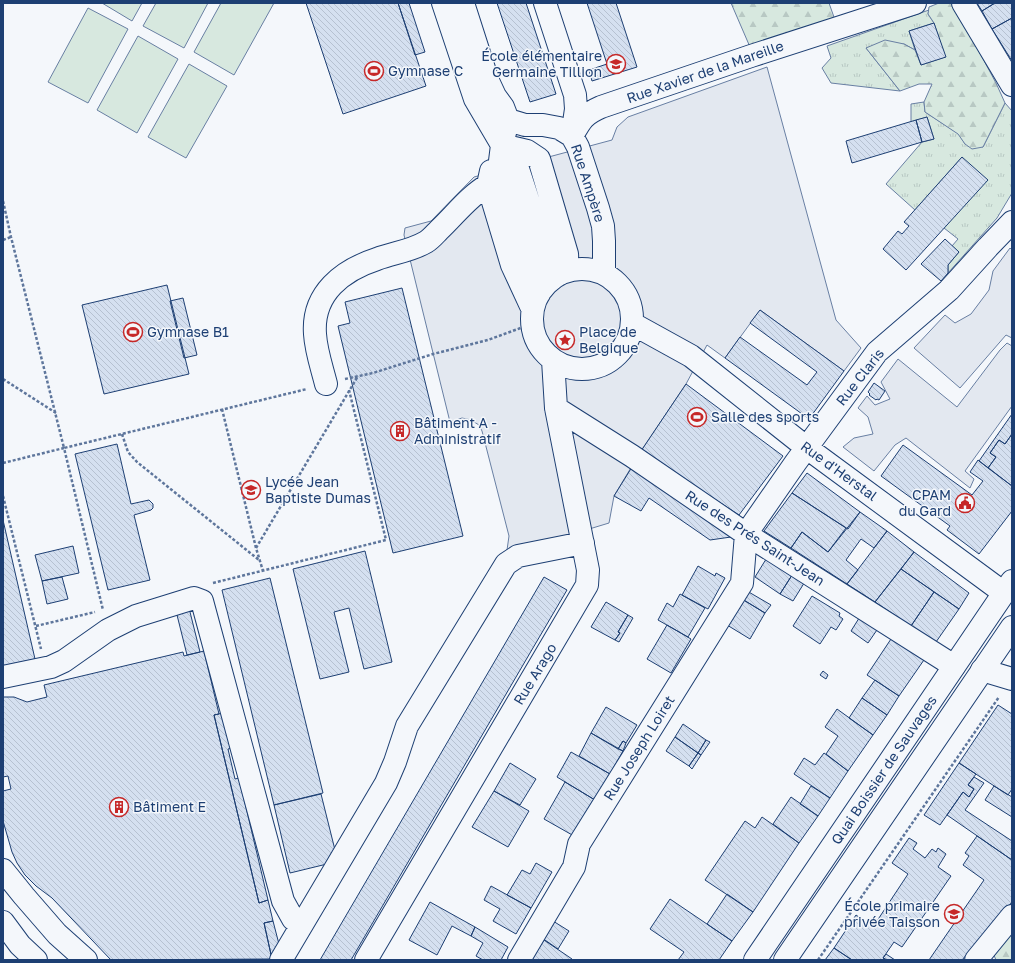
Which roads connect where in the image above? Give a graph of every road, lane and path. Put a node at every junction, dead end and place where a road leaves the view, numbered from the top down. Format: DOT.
graph roads {
  1 [pos="443,3"];
  2 [pos="462,3"];
  3 [pos="545,3"];
  4 [pos="915,3"];
  5 [pos="963,3"];
  6 [pos="1012,85"];
  7 [pos="475,99"];
  8 [pos="508,120"];
  9 [pos="572,136"];
  10 [pos="502,145"];
  11 [pos="488,185"];
  12 [pos="3,201"];
  13 [pos="1012,222"];
  14 [pos="11,238"];
  15 [pos="3,240"];
  16 [pos="604,273"];
  17 [pos="542,297"];
  18 [pos="633,324"];
  19 [pos="553,360"];
  20 [pos="358,376"];
  21 [pos="3,379"];
  22 [pos="326,384"];
  23 [pos="350,390"];
  24 [pos="556,408"];
  25 [pos="222,409"];
  26 [pos="56,413"];
  27 [pos="122,434"];
  28 [pos="64,448"];
  29 [pos="807,448"];
  30 [pos="3,463"];
  31 [pos="3,496"];
  32 [pos="746,534"];
  33 [pos="583,543"];
  34 [pos="256,548"];
  35 [pos="259,560"];
  36 [pos="263,571"];
  37 [pos="210,584"];
  38 [pos="1009,591"];
  39 [pos="106,620"];
  40 [pos="36,626"];
  41 [pos="1012,627"];
  42 [pos="954,666"];
  43 [pos="46,668"];
  44 [pos="982,670"];
  45 [pos="3,677"];
  46 [pos="1008,685"];
  47 [pos="3,870"];
  48 [pos="1012,916"];
  49 [pos="3,922"];
  50 [pos="301,925"];
  51 [pos="36,960"];
  52 [pos="86,960"];
  53 [pos="281,960"];
  54 [pos="366,960"];
  55 [pos="519,960"];
  56 [pos="756,960"];
  57 [pos="785,960"];
  58 [pos="818,960"];
  59 [pos="976,960"];
  1 -- 7 [label="street"];
  2 -- 8 [label="street"];
  3 -- 9 [label="street, Rue Ampère"];
  4 -- 9 [label="street, Rue Xavier de la Mareille"];
  5 -- 6 [label="street"];
  7 -- 8 [label="street"];
  7 -- 10 [label="street"];
  8 -- 9 [label="street"];
  8 -- 10 [label="street"];
  9 -- 16 [label="street, Rue Ampère"];
  10 -- 11 [label="street"];
  10 -- 17 [label="street"];
  10 -- 17 [label="street"];
  11 -- 17 [label="street"];
  11 -- 22 [label="street"];
  12 -- 14 [label="path"];
  13 -- 29 [label="street, Rue Claris"];
  14 -- 15 [label="path"];
  14 -- 26 [label="path"];
  16 -- 17 [label="street"];
  16 -- 18 [label="street"];
  17 -- 19 [label="street"];
  17 -- 20 [label="path"];
  18 -- 19 [label="street"];
  18 -- 29 [label="street, Rue d'Herstal"];
  19 -- 24 [label="street, Rue Arago"];
  20 -- 22 [label="path"];
  20 -- 23 [label="path"];
  21 -- 26 [label="path"];
  22 -- 25 [label="path"];
  23 -- 34 [label="path"];
  23 -- 36 [label="path"];
  24 -- 32 [label="street, Rue des Prés Saint-Jean"];
  24 -- 33 [label="street, Rue Arago"];
  25 -- 27 [label="path"];
  25 -- 34 [label="path"];
  26 -- 28 [label="path"];
  27 -- 28 [label="path"];
  27 -- 35 [label="path"];
  28 -- 30 [label="path"];
  28 -- 39 [label="path"];
  29 -- 32 [label="street, Rue Claris"];
  29 -- 38 [label="street, Rue d'Herstal"];
  31 -- 40 [label="path"];
  32 -- 42 [label="street, Rue des Prés Saint-Jean"];
  32 -- 55 [label="street, Rue Joseph Loiret"];
  33 -- 50 [label="street"];
  33 -- 54 [label="street, Rue Arago"];
  34 -- 35 [label="path"];
  35 -- 36 [label="path"];
  36 -- 37 [label="path"];
  38 -- 42 [label="street, Quai Boissier de Sauvages"];
  39 -- 40 [label="path"];
  39 -- 43 [label="street"];
  39 -- 50 [label="street"];
  40 -- 43 [label="path"];
  41 -- 44 [label="street, Quai Boissier de Sauvages"];
  42 -- 44 [label="street"];
  42 -- 56 [label="street, Quai Boissier de Sauvages"];
  43 -- 45 [label="street"];
  44 -- 46 [label="street"];
  44 -- 57 [label="street, Quai Boissier de Sauvages"];
  46 -- 58 [label="path"];
  47 -- 52 [label="street"];
  48 -- 59 [label="street"];
  49 -- 51 [label="street"];
  50 -- 53 [label="street"];
}
